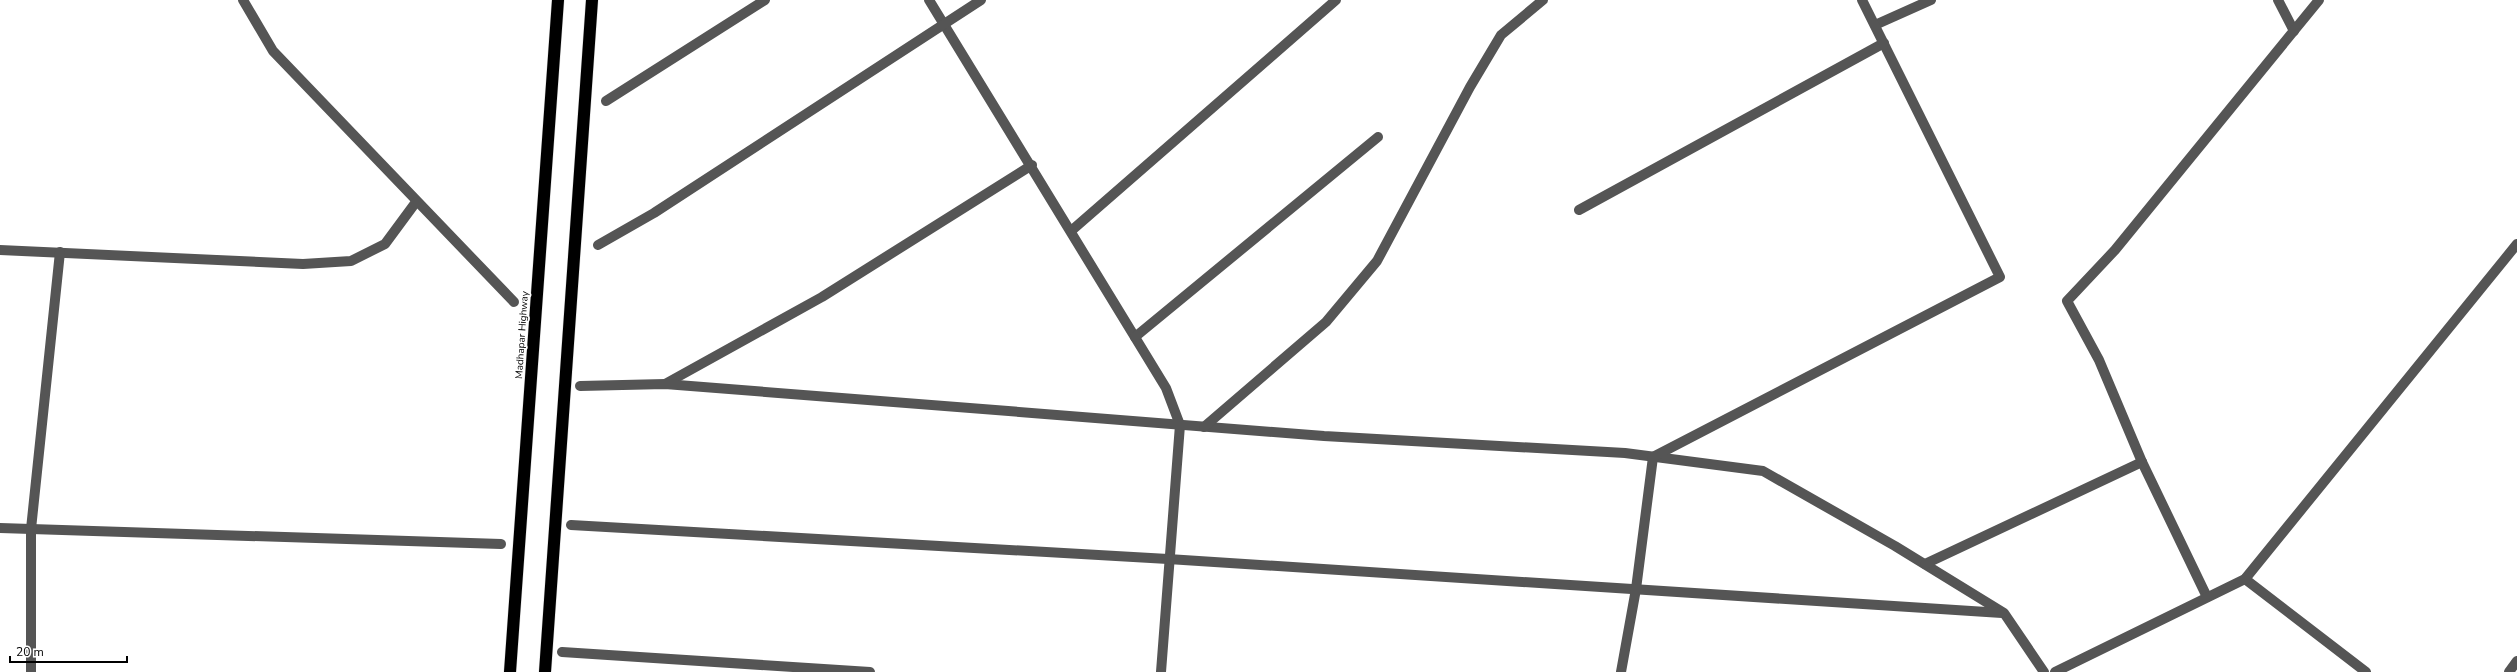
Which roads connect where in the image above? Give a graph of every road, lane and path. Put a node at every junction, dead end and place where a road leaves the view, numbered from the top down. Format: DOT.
graph roads {
  1 [pos="243,0"];
  2 [pos="558,0"];
  3 [pos="592,0"];
  4 [pos="765,0"];
  5 [pos="929,0"];
  6 [pos="981,0"];
  7 [pos="1336,0"];
  8 [pos="1543,0"];
  9 [pos="1862,0"];
  10 [pos="1931,0"];
  11 [pos="2278,0"];
  12 [pos="2318,0"];
  13 [pos="944,25"];
  14 [pos="1875,25"];
  15 [pos="2294,31"];
  16 [pos="1884,43"];
  17 [pos="606,101"];
  18 [pos="1378,137"];
  19 [pos="1032,165"];
  20 [pos="416,202"];
  21 [pos="1579,210"];
  22 [pos="1071,231"];
  23 [pos="598,244"];
  24 [pos="2517,244"];
  25 [pos="0,250"];
  26 [pos="60,252"];
  27 [pos="514,302"];
  28 [pos="1135,337"];
  29 [pos="666,384"];
  30 [pos="580,386"];
  31 [pos="1180,425"];
  32 [pos="1204,427"];
  33 [pos="1653,457"];
  34 [pos="2142,462"];
  35 [pos="571,525"];
  36 [pos="0,528"];
  37 [pos="31,529"];
  38 [pos="501,544"];
  39 [pos="1168,558"];
  40 [pos="1925,564"];
  41 [pos="2245,578"];
  42 [pos="1636,589"];
  43 [pos="2207,597"];
  44 [pos="2004,613"];
  45 [pos="562,652"];
  46 [pos="2517,661"];
  47 [pos="31,672"];
  48 [pos="510,672"];
  49 [pos="545,672"];
  50 [pos="870,672"];
  51 [pos="1161,672"];
  52 [pos="1621,672"];
  53 [pos="2044,672"];
  54 [pos="2054,672"];
  55 [pos="2366,672"];
  56 [pos="2509,672"];
  1 -- 20 [label="street"];
  2 -- 48 [label="highway, Madhapar Highway"];
  3 -- 49 [label="highway"];
  4 -- 17 [label="street"];
  5 -- 13 [label="street"];
  6 -- 13 [label="street"];
  7 -- 22 [label="street"];
  8 -- 32 [label="street"];
  9 -- 14 [label="street"];
  10 -- 14 [label="street"];
  11 -- 15 [label="street"];
  12 -- 15 [label="street"];
  13 -- 19 [label="street"];
  13 -- 23 [label="street"];
  14 -- 16 [label="street"];
  15 -- 34 [label="street"];
  16 -- 21 [label="street"];
  16 -- 33 [label="street"];
  18 -- 28 [label="street"];
  19 -- 22 [label="street"];
  19 -- 29 [label="street"];
  20 -- 26 [label="street"];
  20 -- 27 [label="street"];
  22 -- 28 [label="street"];
  24 -- 41 [label="street"];
  25 -- 26 [label="street"];
  26 -- 37 [label="street"];
  28 -- 31 [label="street"];
  29 -- 30 [label="street"];
  29 -- 31 [label="street"];
  31 -- 32 [label="street"];
  31 -- 39 [label="street"];
  32 -- 33 [label="street"];
  33 -- 40 [label="street"];
  33 -- 42 [label="street"];
  34 -- 40 [label="street"];
  34 -- 43 [label="street"];
  35 -- 39 [label="street"];
  36 -- 37 [label="street"];
  37 -- 38 [label="street"];
  37 -- 47 [label="street"];
  39 -- 42 [label="street"];
  39 -- 51 [label="street"];
  40 -- 44 [label="street"];
  41 -- 43 [label="street"];
  41 -- 55 [label="street"];
  42 -- 44 [label="street"];
  42 -- 52 [label="street"];
  43 -- 54 [label="street"];
  44 -- 53 [label="street"];
  45 -- 50 [label="street"];
  46 -- 56 [label="street"];
}
